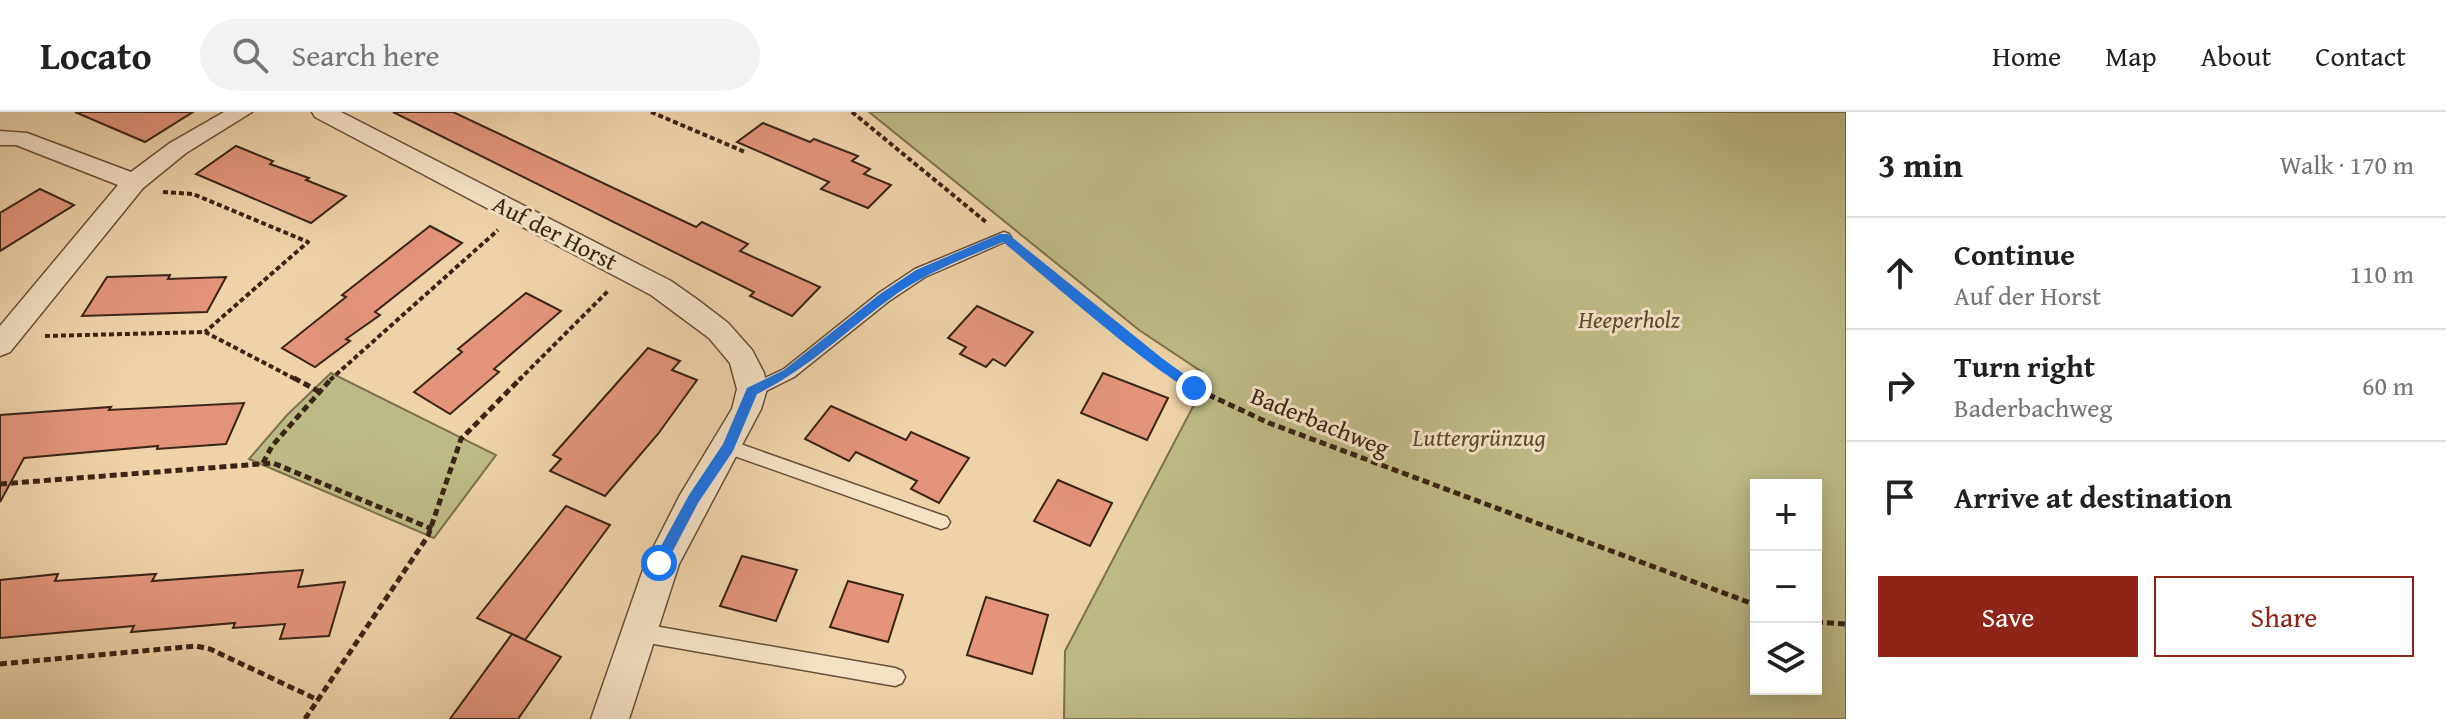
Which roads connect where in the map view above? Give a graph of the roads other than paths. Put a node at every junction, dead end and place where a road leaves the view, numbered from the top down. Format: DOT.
graph roads {
  1 [pos="241,112"];
  2 [pos="323,112"];
  3 [pos="0,138"];
  4 [pos="130,187"];
  5 [pos="1004,237"];
  6 [pos="3,341"];
  7 [pos="752,391"];
  8 [pos="729,447"];
  9 [pos="941,522"];
  10 [pos="636,632"];
  11 [pos="895,677"];
  12 [pos="610,719"];
  1 -- 4 [label="street"];
  2 -- 7 [label="street, Auf der Horst"];
  3 -- 4 [label="street"];
  4 -- 6 [label="street"];
  5 -- 7 [label="lane"];
  7 -- 8 [label="street"];
  8 -- 9 [label="lane"];
  8 -- 10 [label="street"];
  10 -- 11 [label="lane"];
  10 -- 12 [label="street"];
}
